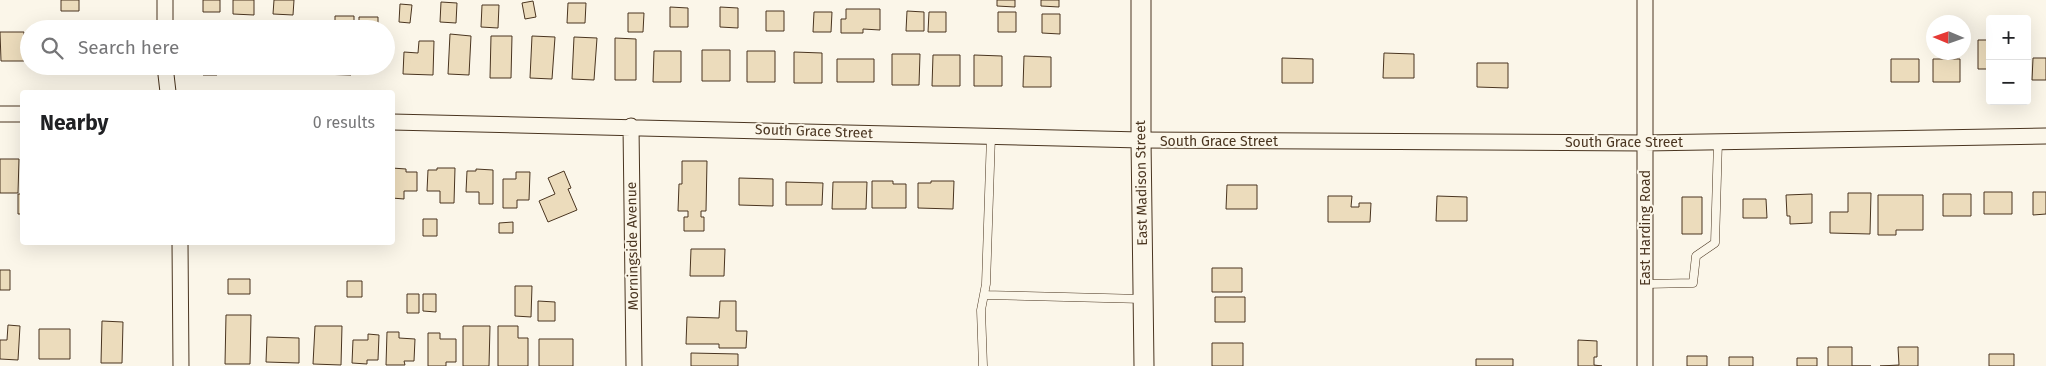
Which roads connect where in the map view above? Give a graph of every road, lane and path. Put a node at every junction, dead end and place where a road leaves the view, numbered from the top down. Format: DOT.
graph roads {
  1 [pos="165,0"];
  2 [pos="1141,0"];
  3 [pos="1645,0"];
  4 [pos="165,20"];
  5 [pos="166,75"];
  6 [pos="168,90"];
  7 [pos="0,114"];
  8 [pos="20,114"];
  9 [pos="395,122"];
  10 [pos="631,126"];
  11 [pos="991,136"];
  12 [pos="2046,136"];
  13 [pos="1141,140"];
  14 [pos="1718,142"];
  15 [pos="1645,143"];
  16 [pos="180,245"];
  17 [pos="1645,284"];
  18 [pos="984,294"];
  19 [pos="1143,299"];
  20 [pos="181,366"];
  21 [pos="634,366"];
  22 [pos="983,366"];
  23 [pos="1144,366"];
  24 [pos="1645,366"];
  1 -- 4 [label="street"];
  2 -- 13 [label="street, East Madison Street"];
  3 -- 15 [label="street, East Harding Road"];
  5 -- 6 [label="street"];
  7 -- 8 [label="street"];
  9 -- 10 [label="street, South Grace Street"];
  10 -- 11 [label="street, South Grace Street"];
  10 -- 21 [label="street, Morningside Avenue"];
  11 -- 13 [label="street, South Grace Street"];
  11 -- 18 [label="lane"];
  12 -- 14 [label="street, South Grace Street"];
  13 -- 15 [label="street, South Grace Street"];
  13 -- 19 [label="street, East Madison Street"];
  14 -- 15 [label="street, South Grace Street"];
  14 -- 17 [label="lane"];
  15 -- 17 [label="street, East Harding Road"];
  16 -- 20 [label="street"];
  17 -- 24 [label="street, East Harding Road"];
  18 -- 19 [label="lane"];
  18 -- 22 [label="lane"];
  19 -- 23 [label="street, East Madison Street"];
}
